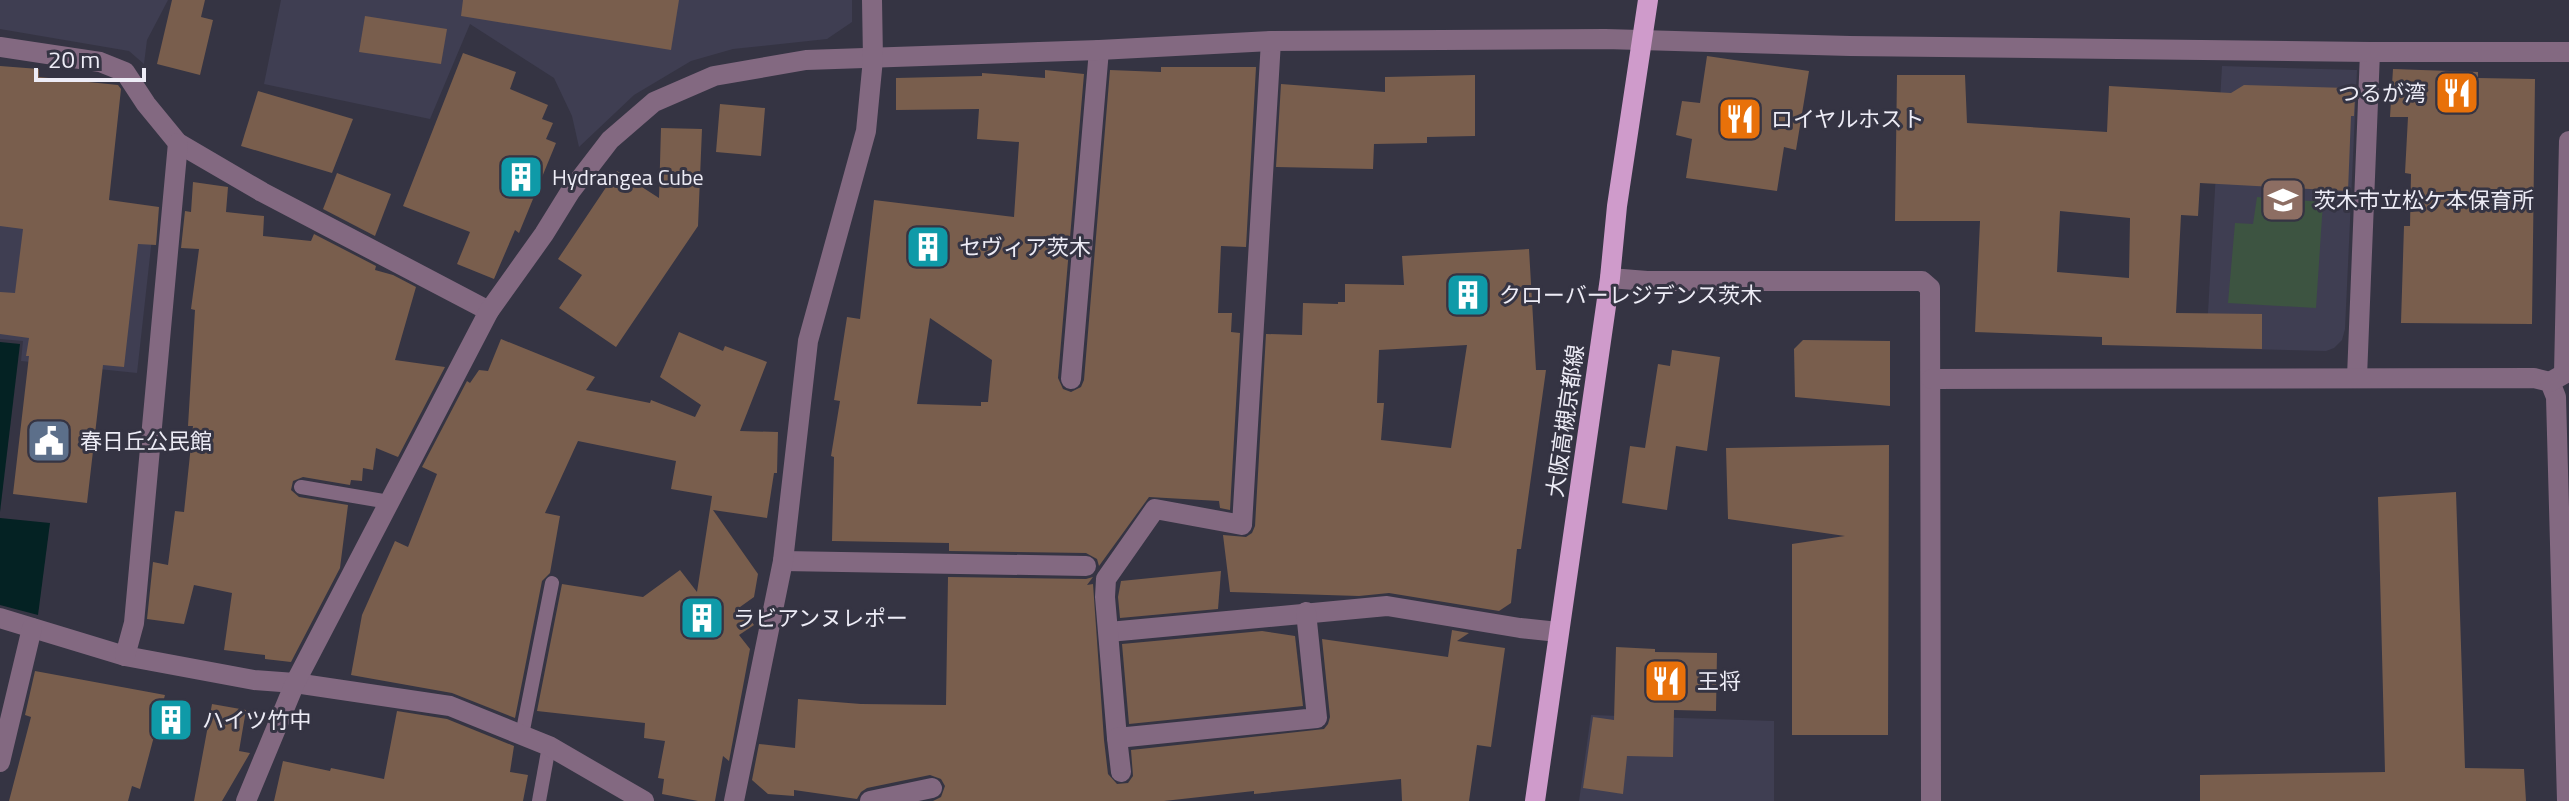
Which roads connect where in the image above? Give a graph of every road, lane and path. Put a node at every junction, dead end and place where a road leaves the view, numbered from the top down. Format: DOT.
graph roads {
  1 [pos="872,0"];
  2 [pos="1648,0"];
  3 [pos="1642,40"];
  4 [pos="1271,41"];
  5 [pos="0,47"];
  6 [pos="1099,50"];
  7 [pos="2370,52"];
  8 [pos="2569,52"];
  9 [pos="873,59"];
  10 [pos="2569,141"];
  11 [pos="178,143"];
  12 [pos="1610,278"];
  13 [pos="489,311"];
  14 [pos="2357,377"];
  15 [pos="1071,379"];
  16 [pos="1931,379"];
  17 [pos="2550,382"];
  18 [pos="301,487"];
  19 [pos="389,502"];
  20 [pos="783,561"];
  21 [pos="1086,566"];
  22 [pos="552,583"];
  23 [pos="1306,612"];
  24 [pos="0,618"];
  25 [pos="32,628"];
  26 [pos="1109,632"];
  27 [pos="1558,632"];
  28 [pos="125,656"];
  29 [pos="295,683"];
  30 [pos="522,735"];
  31 [pos="1117,738"];
  32 [pos="549,746"];
  33 [pos="0,762"];
  34 [pos="1121,772"];
  35 [pos="932,788"];
  36 [pos="741,800"];
  37 [pos="246,801"];
  38 [pos="539,801"];
  39 [pos="644,801"];
  40 [pos="870,801"];
  41 [pos="1535,801"];
  42 [pos="1931,801"];
  43 [pos="2567,801"];
  1 -- 9 [label="street"];
  2 -- 3 [label="main road, 大阪高槻京都線"];
  3 -- 4 [label="street"];
  3 -- 7 [label="street"];
  3 -- 12 [label="main road, 大阪高槻京都線"];
  4 -- 6 [label="street"];
  4 -- 26 [label="street"];
  5 -- 11 [label="street"];
  6 -- 9 [label="street"];
  6 -- 15 [label="street"];
  7 -- 8 [label="street"];
  7 -- 14 [label="street"];
  9 -- 13 [label="street"];
  9 -- 20 [label="street"];
  10 -- 17 [label="street"];
  11 -- 13 [label="street"];
  11 -- 28 [label="street"];
  12 -- 16 [label="street"];
  12 -- 27 [label="main road, 大阪高槻京都線"];
  13 -- 19 [label="street"];
  14 -- 16 [label="street"];
  14 -- 17 [label="street"];
  16 -- 42 [label="street"];
  17 -- 43 [label="street"];
  18 -- 19 [label="lane"];
  19 -- 29 [label="street"];
  20 -- 21 [label="street"];
  20 -- 36 [label="street"];
  22 -- 30 [label="lane"];
  23 -- 26 [label="street"];
  23 -- 27 [label="street"];
  23 -- 31 [label="street"];
  24 -- 25 [label="street"];
  25 -- 28 [label="street"];
  25 -- 33 [label="street"];
  26 -- 31 [label="street"];
  27 -- 41 [label="main road, 大阪高槻京都線"];
  28 -- 29 [label="street"];
  29 -- 30 [label="street"];
  29 -- 37 [label="street"];
  30 -- 32 [label="street"];
  31 -- 34 [label="street"];
  32 -- 38 [label="lane"];
  32 -- 39 [label="street"];
  35 -- 40 [label="street"];
}
